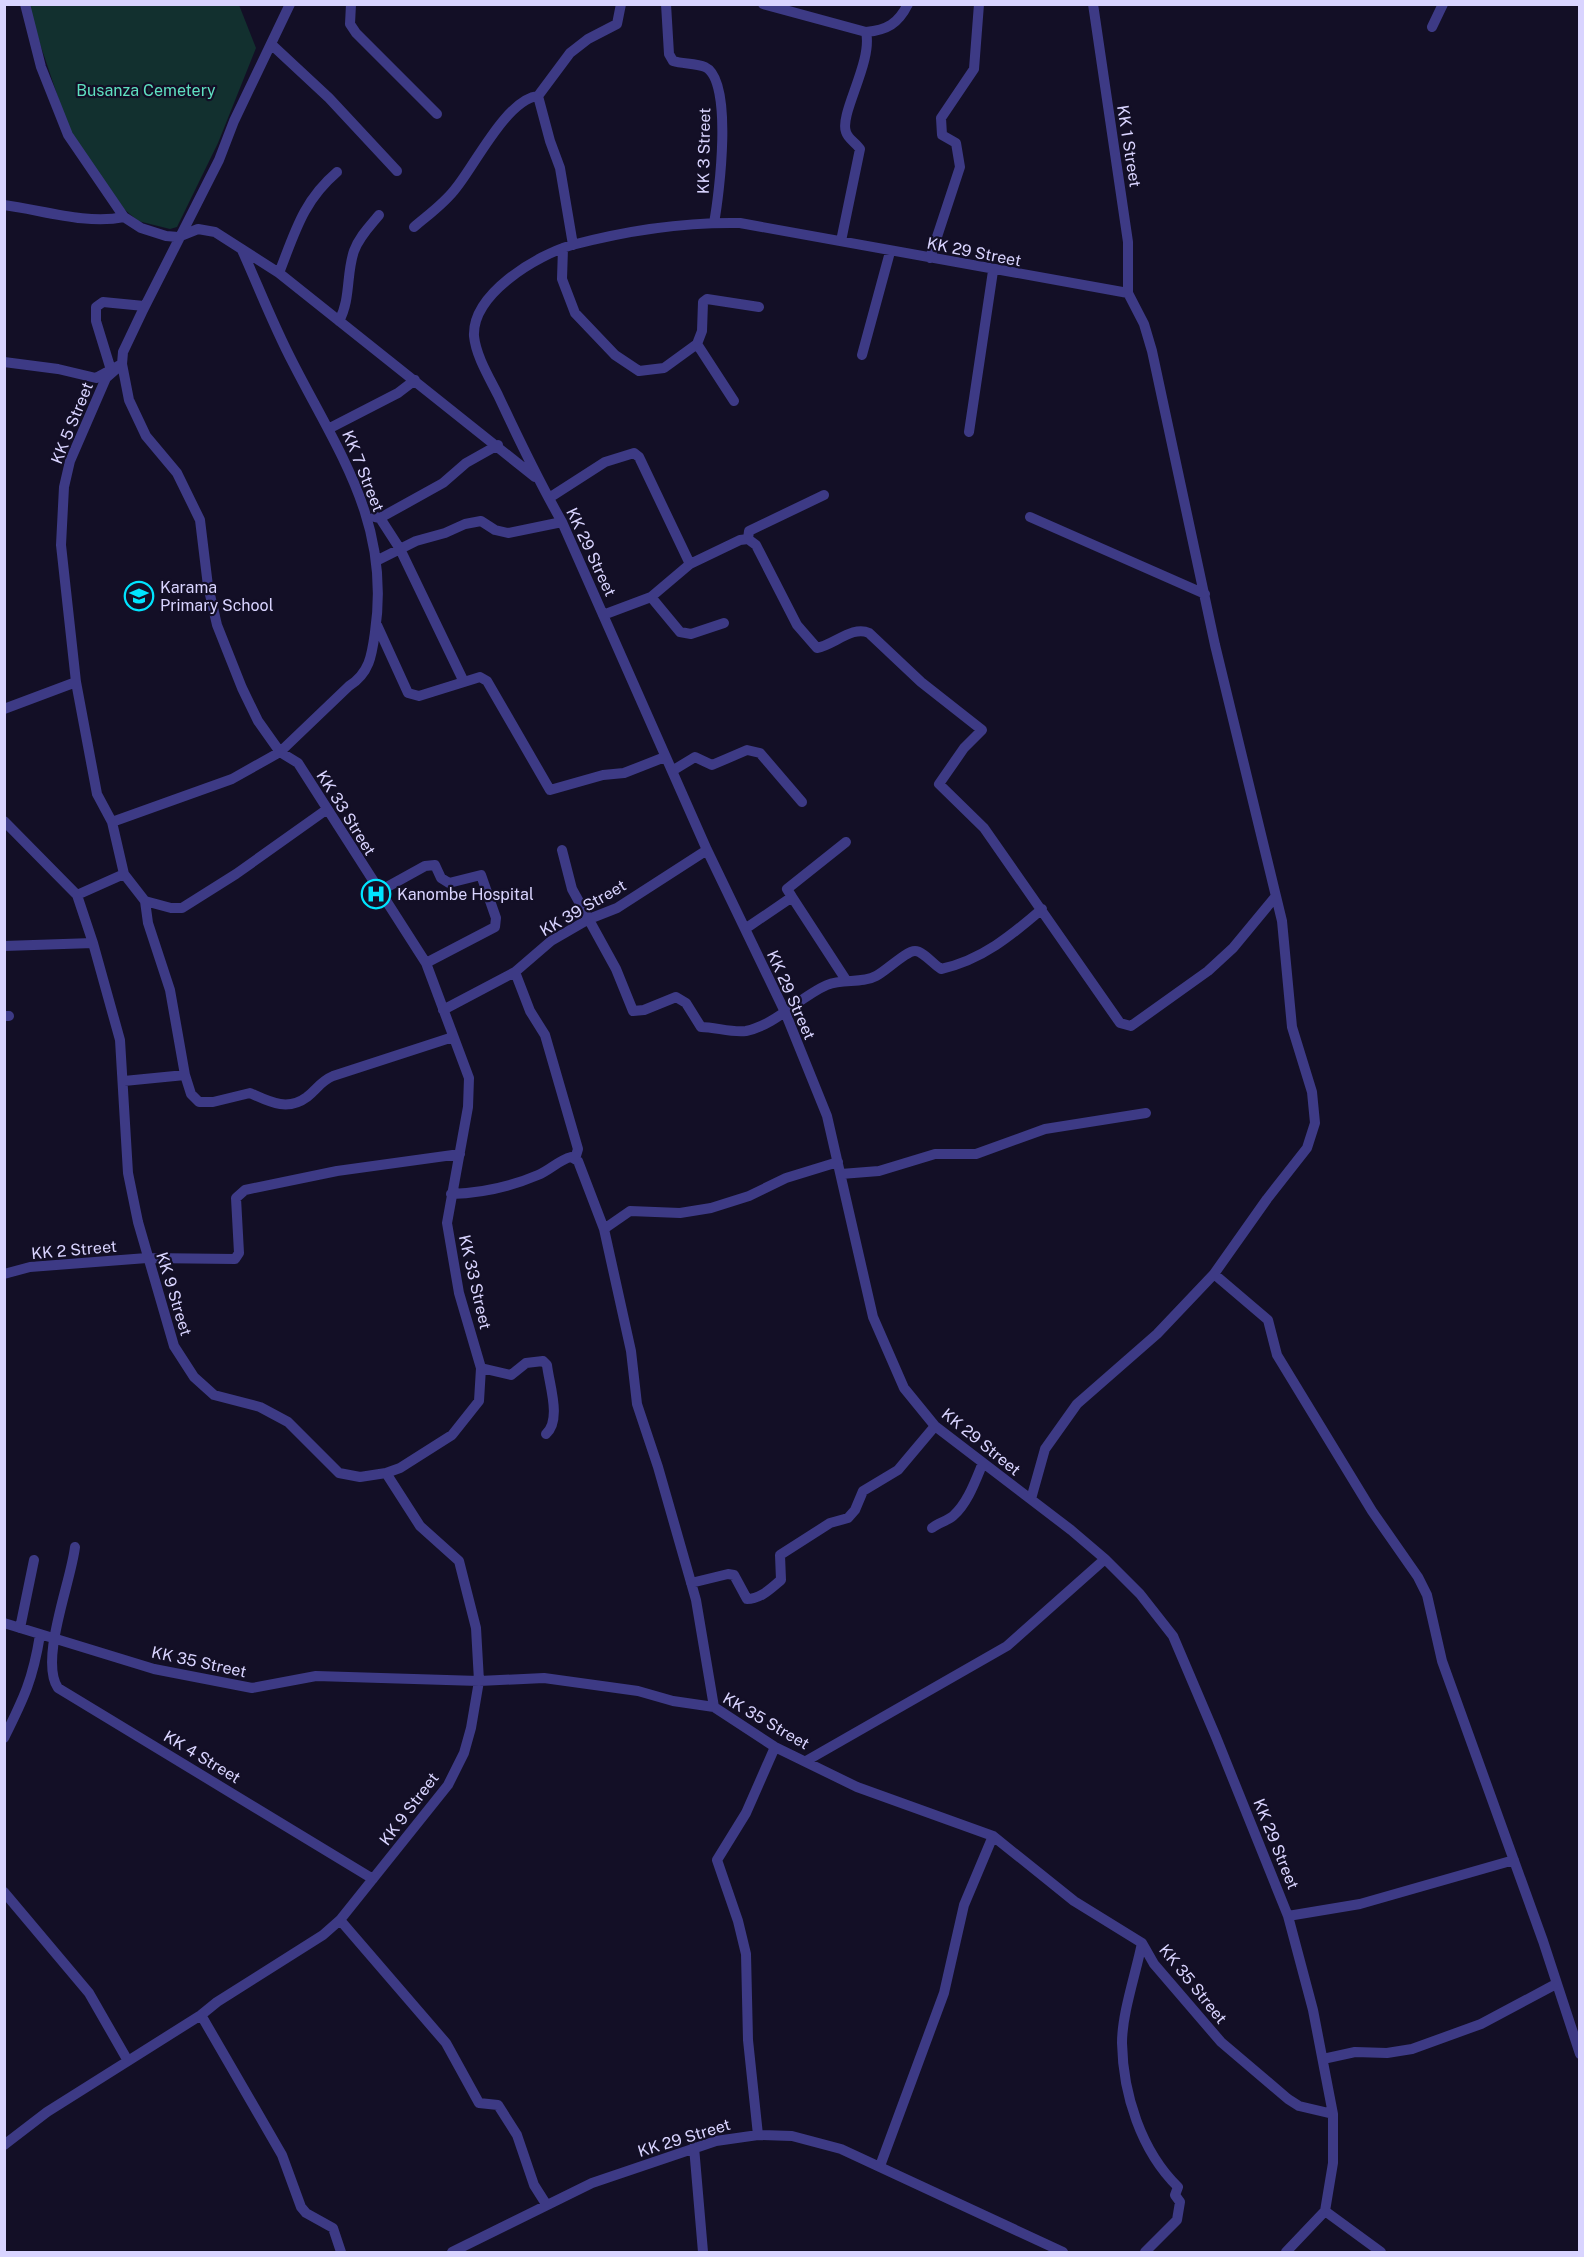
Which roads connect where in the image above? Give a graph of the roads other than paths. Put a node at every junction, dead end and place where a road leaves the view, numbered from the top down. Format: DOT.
graph roads {
  1 [pos="25,4"];
  2 [pos="290,4"];
  3 [pos="351,4"];
  4 [pos="621,4"];
  5 [pos="666,4"];
  6 [pos="763,4"];
  7 [pos="908,4"];
  8 [pos="979,4"];
  9 [pos="1093,4"];
  10 [pos="1443,4"];
  11 [pos="1432,27"];
  12 [pos="866,32"];
  13 [pos="271,44"];
  14 [pos="538,96"];
  15 [pos="437,114"];
  16 [pos="397,171"];
  17 [pos="337,172"];
  18 [pos="4,205"];
  19 [pos="379,215"];
  20 [pos="124,217"];
  21 [pos="714,223"];
  22 [pos="414,227"];
  23 [pos="178,237"];
  24 [pos="841,241"];
  25 [pos="568,247"];
  26 [pos="242,250"];
  27 [pos="890,252"];
  28 [pos="930,258"];
  29 [pos="993,271"];
  30 [pos="279,273"];
  31 [pos="1128,293"];
  32 [pos="144,306"];
  33 [pos="759,307"];
  34 [pos="339,321"];
  35 [pos="698,344"];
  36 [pos="862,355"];
  37 [pos="4,362"];
  38 [pos="122,364"];
  39 [pos="111,370"];
  40 [pos="415,380"];
  41 [pos="734,401"];
  42 [pos="330,428"];
  43 [pos="969,432"];
  44 [pos="498,445"];
  45 [pos="537,479"];
  46 [pos="824,495"];
  47 [pos="549,498"];
  48 [pos="367,514"];
  49 [pos="1030,517"];
  50 [pos="380,518"];
  51 [pos="562,522"];
  52 [pos="748,539"];
  53 [pos="400,549"];
  54 [pos="376,561"];
  55 [pos="690,564"];
  56 [pos="1205,594"];
  57 [pos="651,597"];
  58 [pos="603,615"];
  59 [pos="724,622"];
  60 [pos="376,624"];
  61 [pos="463,680"];
  62 [pos="76,682"];
  63 [pos="4,709"];
  64 [pos="280,752"];
  65 [pos="665,757"];
  66 [pos="672,771"];
  67 [pos="802,802"];
  68 [pos="326,810"];
  69 [pos="4,821"];
  70 [pos="112,822"];
  71 [pos="846,842"];
  72 [pos="562,850"];
  73 [pos="707,850"];
  74 [pos="124,874"];
  75 [pos="378,892"];
  76 [pos="76,895"];
  77 [pos="1276,896"];
  78 [pos="792,897"];
  79 [pos="145,901"];
  80 [pos="1042,909"];
  81 [pos="589,919"];
  82 [pos="745,928"];
  83 [pos="93,943"];
  84 [pos="4,946"];
  85 [pos="426,963"];
  86 [pos="515,972"];
  87 [pos="846,980"];
  88 [pos="443,1010"];
  89 [pos="785,1012"];
  90 [pos="453,1037"];
  91 [pos="185,1075"];
  92 [pos="124,1081"];
  93 [pos="1146,1113"];
  94 [pos="460,1154"];
  95 [pos="575,1159"];
  96 [pos="838,1161"];
  97 [pos="841,1174"];
  98 [pos="451,1194"];
  99 [pos="604,1229"];
  100 [pos="147,1258"];
  101 [pos="4,1274"];
  102 [pos="1214,1275"];
  103 [pos="481,1368"];
  104 [pos="935,1426"];
  105 [pos="546,1434"];
  106 [pos="982,1465"];
  107 [pos="386,1473"];
  108 [pos="1031,1499"];
  109 [pos="932,1528"];
  110 [pos="75,1547"];
  111 [pos="1105,1559"];
  112 [pos="34,1560"];
  113 [pos="691,1583"];
  114 [pos="4,1623"];
  115 [pos="20,1628"];
  116 [pos="40,1635"];
  117 [pos="52,1638"];
  118 [pos="479,1681"];
  119 [pos="714,1707"];
  120 [pos="4,1738"];
  121 [pos="775,1747"];
  122 [pos="806,1761"];
  123 [pos="993,1836"];
  124 [pos="1514,1860"];
  125 [pos="373,1879"];
  126 [pos="4,1892"];
  127 [pos="1288,1916"];
  128 [pos="340,1920"];
  129 [pos="1142,1944"];
  130 [pos="1556,1984"];
  131 [pos="201,2015"];
  132 [pos="1580,2054"];
  133 [pos="1323,2059"];
  134 [pos="128,2061"];
  135 [pos="1333,2114"];
  136 [pos="758,2135"];
  137 [pos="4,2145"];
  138 [pos="694,2147"];
  139 [pos="880,2166"];
  140 [pos="546,2204"];
  141 [pos="1325,2211"];
  142 [pos="341,2253"];
  143 [pos="452,2253"];
  144 [pos="703,2253"];
  145 [pos="1063,2253"];
  146 [pos="1145,2253"];
  147 [pos="1286,2253"];
  148 [pos="1381,2253"];
  1 -- 20 [label="street"];
  2 -- 13 [label="street, KK 5 Street"];
  3 -- 15 [label="street"];
  4 -- 14 [label="street"];
  5 -- 21 [label="street, KK 3 Street"];
  6 -- 12 [label="street"];
  7 -- 12 [label="street"];
  8 -- 28 [label="street"];
  9 -- 31 [label="street, KK 1 Street"];
  10 -- 11 [label="street"];
  12 -- 24 [label="street"];
  13 -- 16 [label="street"];
  13 -- 23 [label="street, KK 5 Street"];
  14 -- 22 [label="street"];
  14 -- 25 [label="street"];
  17 -- 30 [label="street"];
  18 -- 20 [label="street"];
  19 -- 34 [label="street"];
  20 -- 23 [label="street"];
  21 -- 24 [label="street, KK 29 Street"];
  21 -- 25 [label="street, KK 29 Street"];
  23 -- 26 [label="street"];
  23 -- 32 [label="street, KK 5 Street"];
  24 -- 27 [label="street, KK 29 Street"];
  25 -- 35 [label="street"];
  25 -- 45 [label="street, KK 29 Street"];
  26 -- 30 [label="street"];
  26 -- 42 [label="street, KK 7 Street"];
  27 -- 28 [label="street, KK 29 Street"];
  27 -- 36 [label="street"];
  28 -- 29 [label="street, KK 29 Street"];
  29 -- 31 [label="street, KK 29 Street"];
  29 -- 43 [label="street"];
  30 -- 34 [label="street"];
  31 -- 56 [label="street"];
  32 -- 38 [label="street, KK 5 Street"];
  32 -- 39 [label="street"];
  33 -- 35 [label="street"];
  34 -- 40 [label="street"];
  35 -- 41 [label="street"];
  37 -- 39 [label="street"];
  38 -- 39 [label="street"];
  38 -- 62 [label="street, KK 5 Street"];
  38 -- 64 [label="street, KK 33 Street"];
  40 -- 42 [label="street"];
  40 -- 44 [label="street"];
  42 -- 48 [label="street, KK 7 Street"];
  44 -- 45 [label="street"];
  44 -- 50 [label="street"];
  45 -- 47 [label="street, KK 29 Street"];
  46 -- 52 [label="street"];
  47 -- 51 [label="street, KK 29 Street"];
  47 -- 55 [label="street"];
  48 -- 50 [label="street"];
  48 -- 54 [label="street, KK 7 Street"];
  49 -- 56 [label="street"];
  50 -- 53 [label="street"];
  51 -- 53 [label="street"];
  51 -- 58 [label="street, KK 29 Street"];
  52 -- 55 [label="street"];
  52 -- 80 [label="street"];
  53 -- 54 [label="street"];
  53 -- 61 [label="street"];
  54 -- 60 [label="street, KK 7 Street"];
  55 -- 57 [label="street"];
  56 -- 77 [label="street"];
  57 -- 58 [label="street"];
  57 -- 59 [label="street"];
  58 -- 65 [label="street, KK 29 Street"];
  60 -- 61 [label="street"];
  60 -- 64 [label="street, KK 7 Street"];
  61 -- 65 [label="street"];
  62 -- 63 [label="street"];
  62 -- 70 [label="street, KK 5 Street"];
  64 -- 68 [label="street, KK 33 Street"];
  64 -- 70 [label="street, KK 7 Street"];
  65 -- 66 [label="street, KK 29 Street"];
  66 -- 67 [label="street"];
  66 -- 73 [label="street, KK 29 Street"];
  68 -- 75 [label="street, KK 33 Street"];
  68 -- 79 [label="street"];
  69 -- 76 [label="street, KK 9 Street"];
  70 -- 74 [label="street, KK 5 Street"];
  71 -- 78 [label="street"];
  72 -- 81 [label="street"];
  73 -- 81 [label="street, KK 39 Street"];
  73 -- 82 [label="street, KK 29 Street"];
  74 -- 76 [label="street"];
  74 -- 79 [label="street"];
  75 -- 85 [label="street, KK 33 Street"];
  75 -- 85 [label="street"];
  76 -- 83 [label="street, KK 9 Street"];
  77 -- 80 [label="street"];
  77 -- 102 [label="street"];
  78 -- 82 [label="street"];
  78 -- 87 [label="street"];
  79 -- 91 [label="street"];
  80 -- 87 [label="street"];
  81 -- 86 [label="street, KK 39 Street"];
  81 -- 89 [label="street"];
  82 -- 89 [label="street, KK 29 Street"];
  83 -- 84 [label="street"];
  83 -- 92 [label="street, KK 9 Street"];
  85 -- 88 [label="street, KK 33 Street"];
  86 -- 88 [label="street, KK 39 Street"];
  86 -- 95 [label="street"];
  87 -- 89 [label="street"];
  88 -- 90 [label="street, KK 33 Street"];
  89 -- 96 [label="street, KK 29 Street"];
  90 -- 91 [label="street"];
  90 -- 94 [label="street, KK 33 Street"];
  91 -- 92 [label="street"];
  92 -- 100 [label="street, KK 9 Street"];
  93 -- 97 [label="street"];
  94 -- 98 [label="street, KK 33 Street"];
  94 -- 100 [label="street, KK 2 Street"];
  95 -- 98 [label="street"];
  95 -- 99 [label="street"];
  96 -- 97 [label="street, KK 29 Street"];
  96 -- 99 [label="street"];
  97 -- 104 [label="street, KK 29 Street"];
  98 -- 103 [label="street, KK 33 Street"];
  99 -- 113 [label="street"];
  100 -- 101 [label="street, KK 2 Street"];
  100 -- 107 [label="street, KK 9 Street"];
  102 -- 108 [label="street"];
  102 -- 124 [label="street"];
  103 -- 105 [label="street"];
  103 -- 107 [label="street, KK 33 Street"];
  104 -- 106 [label="street, KK 29 Street"];
  104 -- 113 [label="street"];
  106 -- 108 [label="street, KK 29 Street"];
  106 -- 109 [label="street"];
  107 -- 118 [label="street, KK 9 Street"];
  108 -- 111 [label="street, KK 29 Street"];
  110 -- 117 [label="street, KK 4 Street"];
  111 -- 122 [label="street"];
  111 -- 127 [label="street, KK 29 Street"];
  112 -- 115 [label="street"];
  113 -- 119 [label="street"];
  114 -- 115 [label="street, KK 35 Street"];
  115 -- 116 [label="street, KK 35 Street"];
  116 -- 117 [label="street, KK 35 Street"];
  116 -- 120 [label="street"];
  117 -- 118 [label="street, KK 35 Street"];
  117 -- 125 [label="street, KK 4 Street"];
  118 -- 119 [label="street, KK 35 Street"];
  118 -- 125 [label="street, KK 9 Street"];
  119 -- 121 [label="street, KK 35 Street"];
  121 -- 122 [label="street, KK 35 Street"];
  121 -- 136 [label="street"];
  122 -- 123 [label="street, KK 35 Street"];
  123 -- 129 [label="street, KK 35 Street"];
  123 -- 139 [label="street"];
  124 -- 127 [label="street"];
  124 -- 130 [label="street"];
  125 -- 128 [label="street, KK 9 Street"];
  126 -- 134 [label="street"];
  127 -- 133 [label="street, KK 29 Street"];
  128 -- 131 [label="street, KK 9 Street"];
  128 -- 140 [label="street"];
  129 -- 135 [label="street, KK 35 Street"];
  129 -- 146 [label="street"];
  130 -- 132 [label="street"];
  130 -- 133 [label="street"];
  131 -- 134 [label="street, KK 9 Street"];
  131 -- 142 [label="street"];
  133 -- 135 [label="street, KK 29 Street"];
  134 -- 137 [label="street, KK 9 Street"];
  135 -- 141 [label="street, KK 29 Street"];
  136 -- 138 [label="street, KK 29 Street"];
  136 -- 139 [label="street, KK 29 Street"];
  138 -- 140 [label="street, KK 29 Street"];
  138 -- 144 [label="street"];
  139 -- 145 [label="street, KK 29 Street"];
  140 -- 143 [label="street, KK 29 Street"];
  141 -- 147 [label="street"];
  141 -- 148 [label="street"];
}
